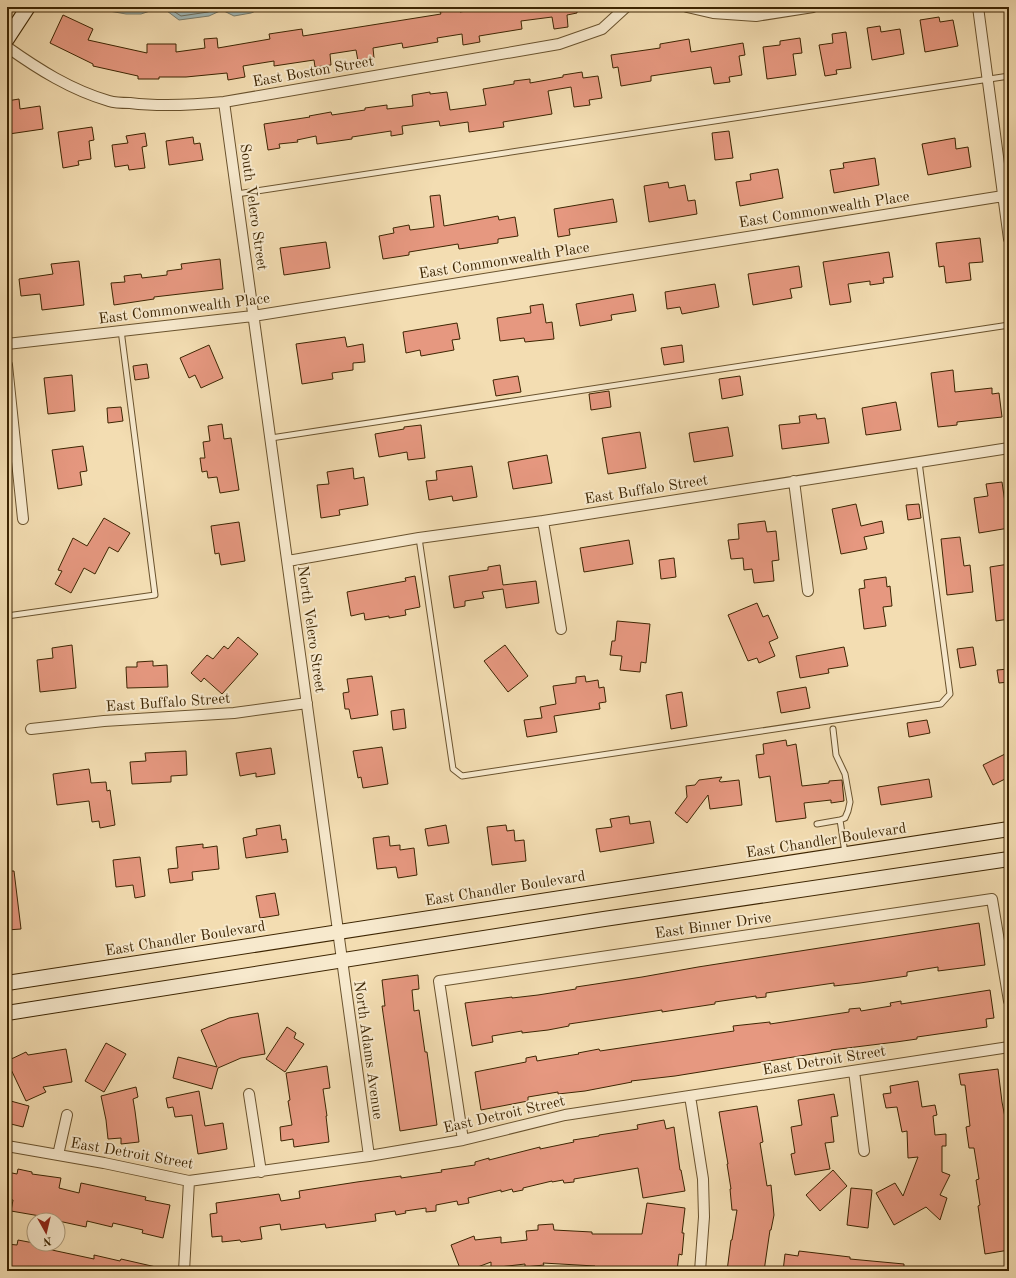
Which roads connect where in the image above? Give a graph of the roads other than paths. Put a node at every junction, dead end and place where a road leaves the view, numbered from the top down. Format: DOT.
graph roads {
  1 [pos="28,7"];
  2 [pos="626,7"];
  3 [pos="687,7"];
  4 [pos="813,7"];
  5 [pos="978,7"];
  6 [pos="7,39"];
  7 [pos="7,47"];
  8 [pos="1009,76"];
  9 [pos="988,79"];
  10 [pos="224,102"];
  11 [pos="1004,168"];
  12 [pos="237,194"];
  13 [pos="1003,196"];
  14 [pos="1009,239"];
  15 [pos="253,316"];
  16 [pos="1009,325"];
  17 [pos="121,330"];
  18 [pos="7,344"];
  19 [pos="7,365"];
  20 [pos="270,438"];
  21 [pos="1009,448"];
  22 [pos="919,462"];
  23 [pos="794,481"];
  24 [pos="23,519"];
  25 [pos="543,521"];
  26 [pos="419,538"];
  27 [pos="288,561"];
  28 [pos="808,591"];
  29 [pos="7,616"];
  30 [pos="561,629"];
  31 [pos="307,703"];
  32 [pos="833,729"];
  33 [pos="31,730"];
  34 [pos="840,820"];
  35 [pos="817,824"];
  36 [pos="1009,829"];
  37 [pos="845,854"];
  38 [pos="1009,859"];
  39 [pos="338,932"];
  40 [pos="341,954"];
  41 [pos="7,983"];
  42 [pos="1009,1001"];
  43 [pos="7,1013"];
  44 [pos="1009,1047"];
  45 [pos="854,1071"];
  46 [pos="249,1094"];
  47 [pos="690,1096"];
  48 [pos="67,1116"];
  49 [pos="462,1140"];
  50 [pos="7,1146"];
  51 [pos="864,1151"];
  52 [pos="58,1155"];
  53 [pos="369,1156"];
  54 [pos="261,1172"];
  55 [pos="189,1181"];
  56 [pos="184,1271"];
  57 [pos="700,1271"];
  1 -- 6 [label="main road"];
  2 -- 10 [label="street, East Boston Street"];
  3 -- 4 [label="street"];
  5 -- 9 [label="street"];
  7 -- 10 [label="street, East Boston Street"];
  8 -- 9 [label="lane"];
  9 -- 11 [label="street"];
  9 -- 12 [label="lane"];
  10 -- 12 [label="street, South Velero Street"];
  11 -- 13 [label="street"];
  12 -- 15 [label="street, South Velero Street"];
  13 -- 14 [label="street"];
  13 -- 15 [label="street, East Commonwealth Place"];
  15 -- 17 [label="street, East Commonwealth Place"];
  15 -- 20 [label="street, North Velero Street"];
  16 -- 20 [label="lane"];
  17 -- 18 [label="street, East Commonwealth Place"];
  17 -- 29 [label="lane"];
  19 -- 24 [label="street"];
  20 -- 27 [label="street, North Velero Street"];
  21 -- 22 [label="street, East Buffalo Street"];
  22 -- 23 [label="street, East Buffalo Street"];
  22 -- 26 [label="lane"];
  23 -- 25 [label="street, East Buffalo Street"];
  23 -- 28 [label="street"];
  25 -- 26 [label="street, East Buffalo Street"];
  25 -- 30 [label="street"];
  26 -- 27 [label="street, East Buffalo Street"];
  27 -- 31 [label="street, North Velero Street"];
  31 -- 33 [label="street, East Buffalo Street"];
  31 -- 39 [label="street, North Velero Street"];
  32 -- 34 [label="lane"];
  34 -- 35 [label="lane"];
  34 -- 37 [label="lane"];
  36 -- 37 [label="main road, East Chandler Boulevard"];
  37 -- 39 [label="main road, East Chandler Boulevard"];
  38 -- 40 [label="main road"];
  39 -- 40 [label="street, North Velero Street"];
  39 -- 41 [label="main road, East Chandler Boulevard"];
  40 -- 43 [label="main road"];
  40 -- 53 [label="street, North Adams Avenue"];
  42 -- 49 [label="street, East Binner Drive"];
  44 -- 45 [label="street, East Detroit Street"];
  45 -- 47 [label="street, East Detroit Street"];
  45 -- 51 [label="street"];
  46 -- 54 [label="street"];
  47 -- 49 [label="street, East Detroit Street"];
  47 -- 57 [label="street"];
  48 -- 52 [label="street"];
  49 -- 53 [label="street, East Detroit Street"];
  50 -- 52 [label="street, East Detroit Street"];
  52 -- 55 [label="street, East Detroit Street"];
  53 -- 54 [label="street, East Detroit Street"];
  54 -- 55 [label="street, East Detroit Street"];
  55 -- 56 [label="street"];
}
